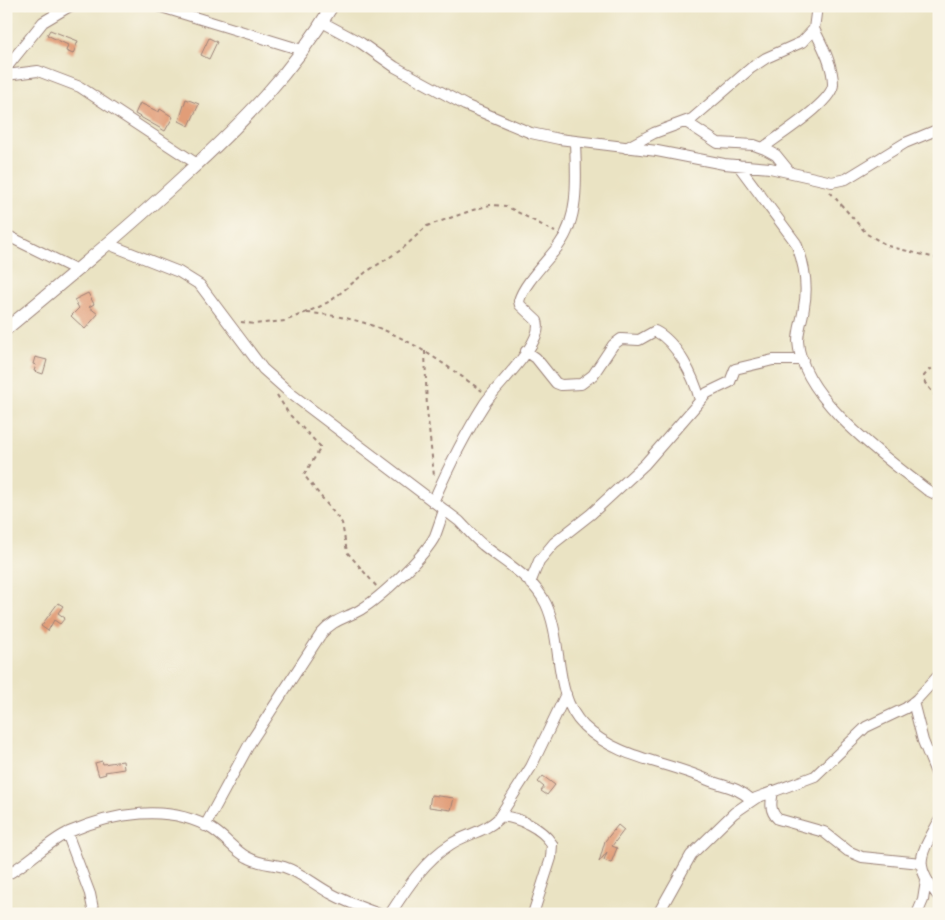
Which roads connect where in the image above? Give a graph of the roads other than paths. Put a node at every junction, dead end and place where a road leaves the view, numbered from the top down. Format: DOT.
graph roads {
  1 [pos="70,6"];
  2 [pos="158,6"];
  3 [pos="332,6"];
  4 [pos="818,6"];
  5 [pos="322,22"];
  6 [pos="814,29"];
  7 [pos="302,50"];
  8 [pos="6,68"];
  9 [pos="6,74"];
  10 [pos="686,122"];
  11 [pos="939,129"];
  12 [pos="575,141"];
  13 [pos="625,148"];
  14 [pos="763,148"];
  15 [pos="197,164"];
  16 [pos="738,165"];
  17 [pos="789,171"];
  18 [pos="6,235"];
  19 [pos="108,244"];
  20 [pos="78,270"];
  21 [pos="6,329"];
  22 [pos="526,351"];
  23 [pos="803,360"];
  24 [pos="700,400"];
  25 [pos="939,496"];
  26 [pos="435,498"];
  27 [pos="444,510"];
  28 [pos="530,583"];
  29 [pos="939,675"];
  30 [pos="566,694"];
  31 [pos="913,702"];
  32 [pos="939,780"];
  33 [pos="773,791"];
  34 [pos="752,800"];
  35 [pos="500,816"];
  36 [pos="939,821"];
  37 [pos="205,826"];
  38 [pos="67,833"];
  39 [pos="921,863"];
  40 [pos="6,875"];
  41 [pos="926,881"];
  42 [pos="939,897"];
  43 [pos="94,914"];
  44 [pos="379,914"];
  45 [pos="390,914"];
  46 [pos="533,914"];
  47 [pos="658,914"];
  48 [pos="917,914"];
  1 -- 8 [label="street"];
  2 -- 7 [label="street"];
  3 -- 5 [label="street"];
  4 -- 6 [label="street"];
  5 -- 7 [label="street"];
  5 -- 12 [label="street"];
  6 -- 10 [label="street"];
  6 -- 14 [label="street"];
  7 -- 15 [label="street"];
  9 -- 15 [label="street"];
  10 -- 13 [label="street"];
  10 -- 14 [label="street"];
  11 -- 17 [label="street"];
  12 -- 13 [label="street"];
  12 -- 22 [label="street"];
  13 -- 16 [label="street"];
  14 -- 17 [label="street"];
  15 -- 19 [label="street"];
  16 -- 17 [label="street"];
  16 -- 23 [label="street"];
  18 -- 20 [label="street"];
  19 -- 20 [label="street"];
  19 -- 26 [label="street"];
  20 -- 21 [label="street"];
  22 -- 24 [label="street"];
  22 -- 26 [label="street"];
  23 -- 24 [label="street"];
  23 -- 25 [label="street"];
  24 -- 28 [label="street"];
  26 -- 27 [label="street"];
  27 -- 28 [label="street"];
  27 -- 37 [label="street"];
  28 -- 30 [label="street"];
  29 -- 31 [label="street"];
  30 -- 34 [label="street"];
  30 -- 35 [label="street"];
  31 -- 32 [label="street"];
  31 -- 33 [label="street"];
  33 -- 34 [label="street"];
  33 -- 39 [label="street"];
  34 -- 47 [label="street"];
  35 -- 45 [label="street"];
  35 -- 46 [label="street"];
  36 -- 39 [label="street"];
  37 -- 38 [label="street"];
  37 -- 44 [label="street"];
  38 -- 40 [label="street"];
  38 -- 43 [label="street"];
  39 -- 41 [label="street"];
  41 -- 42 [label="street"];
  41 -- 48 [label="street"];
}
